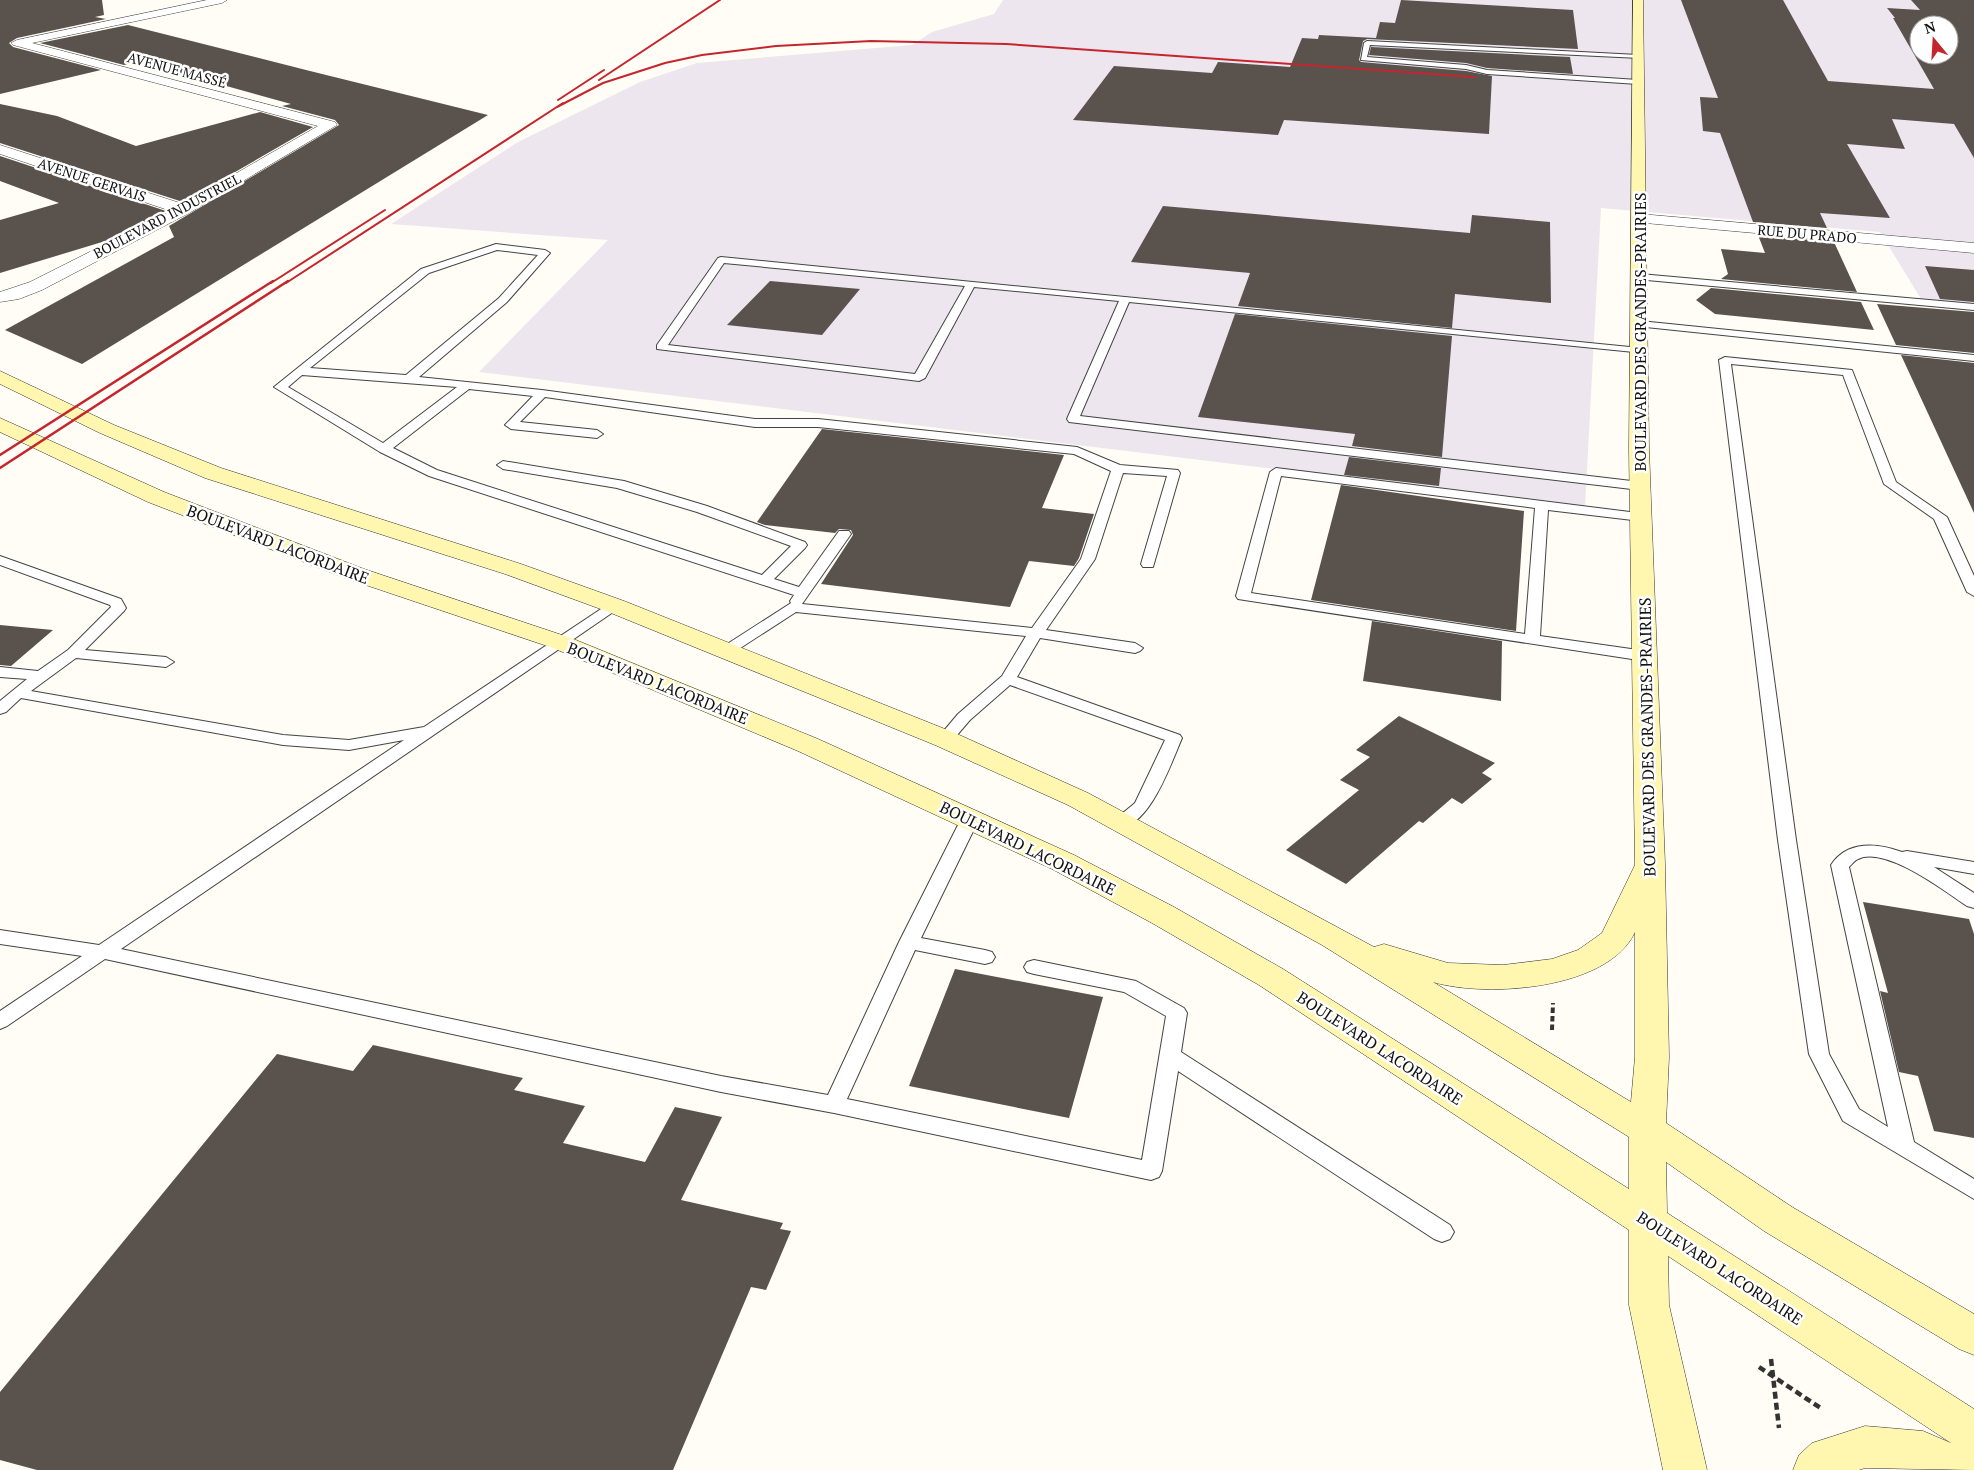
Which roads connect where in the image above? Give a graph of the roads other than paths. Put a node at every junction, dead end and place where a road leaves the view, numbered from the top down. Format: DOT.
graph roads {
  1 [pos="222,0"];
  2 [pos="1638,0"];
  3 [pos="1638,57"];
  4 [pos="1638,82"];
  5 [pos="330,125"];
  6 [pos="0,149"];
  7 [pos="184,210"];
  8 [pos="1640,219"];
  9 [pos="1974,248"];
  10 [pos="1640,277"];
  11 [pos="971,284"];
  12 [pos="0,297"];
  13 [pos="1125,299"];
  14 [pos="1974,307"];
  15 [pos="1640,324"];
  16 [pos="1640,351"];
  17 [pos="1974,358"];
  18 [pos="299,372"];
  19 [pos="0,377"];
  20 [pos="408,379"];
  21 [pos="468,385"];
  22 [pos="542,393"];
  23 [pos="0,424"];
  24 [pos="597,434"];
  25 [pos="384,449"];
  26 [pos="503,465"];
  27 [pos="1118,469"];
  28 [pos="1640,486"];
  29 [pos="1542,505"];
  30 [pos="1641,516"];
  31 [pos="844,534"];
  32 [pos="0,560"];
  33 [pos="1148,564"];
  34 [pos="764,581"];
  35 [pos="1974,592"];
  36 [pos="802,593"];
  37 [pos="615,606"];
  38 [pos="793,607"];
  39 [pos="1036,633"];
  40 [pos="1532,638"];
  41 [pos="562,643"];
  42 [pos="1135,648"];
  43 [pos="726,651"];
  44 [pos="73,653"];
  45 [pos="1645,656"];
  46 [pos="166,662"];
  47 [pos="0,672"];
  48 [pos="40,676"];
  49 [pos="1008,679"];
  50 [pos="18,693"];
  51 [pos="0,709"];
  52 [pos="432,731"];
  53 [pos="945,739"];
  54 [pos="970,819"];
  55 [pos="1121,822"];
  56 [pos="1899,856"];
  57 [pos="1650,864"];
  58 [pos="1974,868"];
  59 [pos="1974,902"];
  60 [pos="1333,936"];
  61 [pos="0,938"];
  62 [pos="909,942"];
  63 [pos="103,952"];
  64 [pos="985,957"];
  65 [pos="1034,967"];
  66 [pos="0,1021"];
  67 [pos="1169,1055"];
  68 [pos="834,1105"];
  69 [pos="1647,1130"];
  70 [pos="1904,1148"];
  71 [pos="1974,1190"];
  72 [pos="1648,1221"];
  73 [pos="1442,1232"];
  74 [pos="1974,1336"];
  75 [pos="1974,1433"];
  76 [pos="1684,1470"];
  77 [pos="1815,1470"];
  78 [pos="1962,1470"];
  1 -- 5 [label="street, AVENUE MASSÉ"];
  2 -- 3 [label="main road, BOULEVARD DES GRANDES-PRAIRIES"];
  3 -- 4 [label="main road, BOULEVARD DES GRANDES-PRAIRIES"];
  3 -- 4 [label="lane"];
  4 -- 8 [label="main road, BOULEVARD DES GRANDES-PRAIRIES"];
  5 -- 7 [label="street, BOULEVARD INDUSTRIEL"];
  6 -- 7 [label="street, AVENUE GERVAIS"];
  7 -- 12 [label="street, BOULEVARD INDUSTRIEL"];
  8 -- 9 [label="street, RUE DU PRADO"];
  8 -- 10 [label="main road, BOULEVARD DES GRANDES-PRAIRIES"];
  10 -- 14 [label="lane"];
  10 -- 15 [label="main road, BOULEVARD DES GRANDES-PRAIRIES"];
  11 -- 11 [label="lane"];
  11 -- 13 [label="lane"];
  13 -- 16 [label="lane"];
  13 -- 28 [label="lane"];
  15 -- 16 [label="main road, BOULEVARD DES GRANDES-PRAIRIES"];
  15 -- 17 [label="lane"];
  16 -- 28 [label="main road, BOULEVARD DES GRANDES-PRAIRIES"];
  18 -- 20 [label="lane"];
  18 -- 20 [label="lane"];
  18 -- 25 [label="lane"];
  19 -- 37 [label="main road"];
  20 -- 21 [label="lane"];
  21 -- 22 [label="lane"];
  21 -- 25 [label="lane"];
  22 -- 24 [label="lane"];
  22 -- 27 [label="lane"];
  23 -- 41 [label="main road, BOULEVARD LACORDAIRE"];
  25 -- 34 [label="lane"];
  26 -- 34 [label="lane"];
  27 -- 33 [label="lane"];
  27 -- 39 [label="lane"];
  28 -- 30 [label="main road, BOULEVARD DES GRANDES-PRAIRIES"];
  29 -- 30 [label="lane"];
  29 -- 40 [label="lane"];
  29 -- 40 [label="lane"];
  30 -- 45 [label="main road, BOULEVARD DES GRANDES-PRAIRIES"];
  31 -- 36 [label="lane"];
  32 -- 44 [label="lane"];
  34 -- 36 [label="lane"];
  35 -- 70 [label="lane"];
  36 -- 38 [label="lane"];
  37 -- 41 [label="lane"];
  37 -- 43 [label="main road"];
  38 -- 39 [label="lane"];
  38 -- 43 [label="lane"];
  39 -- 42 [label="lane"];
  39 -- 49 [label="lane"];
  40 -- 45 [label="lane"];
  41 -- 52 [label="lane"];
  41 -- 54 [label="main road, BOULEVARD LACORDAIRE"];
  43 -- 53 [label="main road"];
  44 -- 46 [label="lane"];
  44 -- 48 [label="lane"];
  45 -- 57 [label="main road, BOULEVARD DES GRANDES-PRAIRIES"];
  47 -- 48 [label="lane"];
  48 -- 50 [label="lane"];
  49 -- 53 [label="lane"];
  49 -- 55 [label="lane"];
  50 -- 51 [label="lane"];
  50 -- 52 [label="lane"];
  52 -- 63 [label="lane"];
  53 -- 55 [label="main road"];
  54 -- 62 [label="lane"];
  54 -- 72 [label="main road, BOULEVARD LACORDAIRE"];
  55 -- 60 [label="main road"];
  56 -- 58 [label="lane"];
  56 -- 59 [label="lane"];
  56 -- 70 [label="lane"];
  57 -- 60 [label="main road"];
  57 -- 69 [label="main road, BOULEVARD DES GRANDES-PRAIRIES"];
  60 -- 69 [label="main road"];
  61 -- 63 [label="lane"];
  62 -- 64 [label="lane"];
  62 -- 68 [label="lane"];
  63 -- 66 [label="lane"];
  63 -- 68 [label="lane"];
  65 -- 67 [label="lane"];
  67 -- 68 [label="lane"];
  67 -- 73 [label="lane"];
  69 -- 72 [label="main road, BOULEVARD DES GRANDES-PRAIRIES"];
  69 -- 74 [label="main road"];
  70 -- 71 [label="lane"];
  72 -- 75 [label="main road, BOULEVARD LACORDAIRE"];
  72 -- 76 [label="main road, BOULEVARD DES GRANDES-PRAIRIES"];
  77 -- 78 [label="main road"];
}
